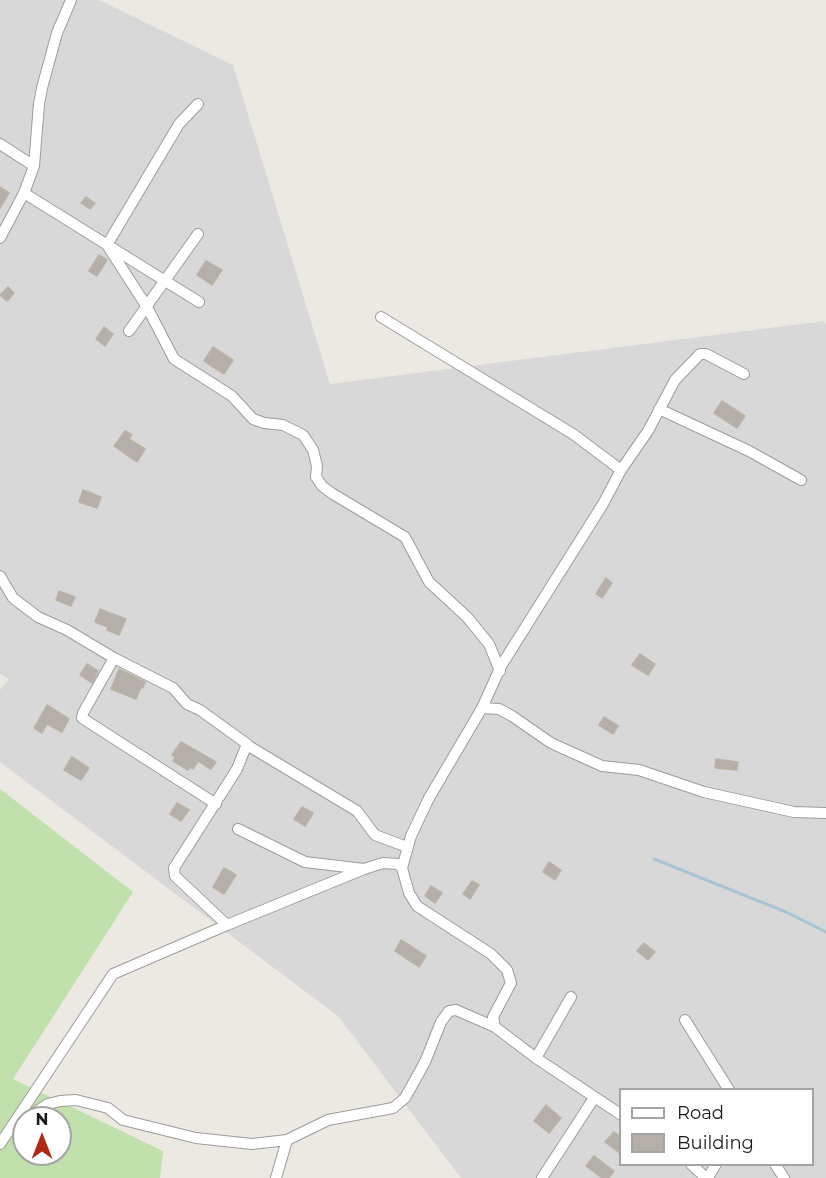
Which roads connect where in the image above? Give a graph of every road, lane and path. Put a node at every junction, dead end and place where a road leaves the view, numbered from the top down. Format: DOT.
graph roads {
  1 [pos="71,1"];
  2 [pos="198,104"];
  3 [pos="0,144"];
  4 [pos="34,166"];
  5 [pos="24,193"];
  6 [pos="198,234"];
  7 [pos="0,238"];
  8 [pos="107,245"];
  9 [pos="166,281"];
  10 [pos="199,302"];
  11 [pos="147,307"];
  12 [pos="381,317"];
  13 [pos="129,331"];
  14 [pos="744,374"];
  15 [pos="659,409"];
  16 [pos="621,470"];
  17 [pos="801,480"];
  18 [pos="0,576"];
  19 [pos="0,590"];
  20 [pos="13,598"];
  21 [pos="114,658"];
  22 [pos="500,671"];
  23 [pos="482,708"];
  24 [pos="247,746"];
  25 [pos="216,804"];
  26 [pos="826,813"];
  27 [pos="238,829"];
  28 [pos="407,847"];
  29 [pos="402,868"];
  30 [pos="364,869"];
  31 [pos="227,925"];
  32 [pos="571,997"];
  33 [pos="685,1020"];
  34 [pos="495,1027"];
  35 [pos="536,1058"];
  36 [pos="728,1088"];
  37 [pos="594,1098"];
  38 [pos="26,1106"];
  39 [pos="45,1106"];
  40 [pos="619,1113"];
  41 [pos="12,1127"];
  42 [pos="287,1140"];
  43 [pos="0,1144"];
  44 [pos="693,1166"];
  45 [pos="276,1178"];
  46 [pos="542,1178"];
  47 [pos="707,1178"];
  1 -- 4 [label="street"];
  2 -- 8 [label="street"];
  3 -- 4 [label="street"];
  4 -- 5 [label="street"];
  5 -- 7 [label="street"];
  5 -- 8 [label="street"];
  6 -- 9 [label="street"];
  8 -- 9 [label="street"];
  8 -- 11 [label="street"];
  9 -- 10 [label="street"];
  9 -- 11 [label="street"];
  11 -- 13 [label="street"];
  11 -- 22 [label="street"];
  12 -- 16 [label="street"];
  14 -- 15 [label="street"];
  15 -- 16 [label="street"];
  15 -- 17 [label="street"];
  16 -- 22 [label="street"];
  18 -- 20 [label="street"];
  19 -- 20 [label="street"];
  20 -- 21 [label="street"];
  21 -- 24 [label="street"];
  21 -- 25 [label="street"];
  22 -- 23 [label="street"];
  23 -- 26 [label="street"];
  23 -- 28 [label="street"];
  24 -- 25 [label="street"];
  24 -- 28 [label="street"];
  25 -- 31 [label="street"];
  27 -- 30 [label="street"];
  28 -- 29 [label="street"];
  29 -- 30 [label="street"];
  29 -- 34 [label="street"];
  30 -- 31 [label="street"];
  31 -- 38 [label="street"];
  32 -- 35 [label="street"];
  33 -- 36 [label="street"];
  34 -- 35 [label="street"];
  34 -- 42 [label="street"];
  35 -- 37 [label="street"];
  37 -- 40 [label="street"];
  37 -- 46 [label="street"];
  39 -- 42 [label="street"];
  41 -- 43 [label="street"];
  42 -- 45 [label="street"];
  44 -- 47 [label="street"];
}
